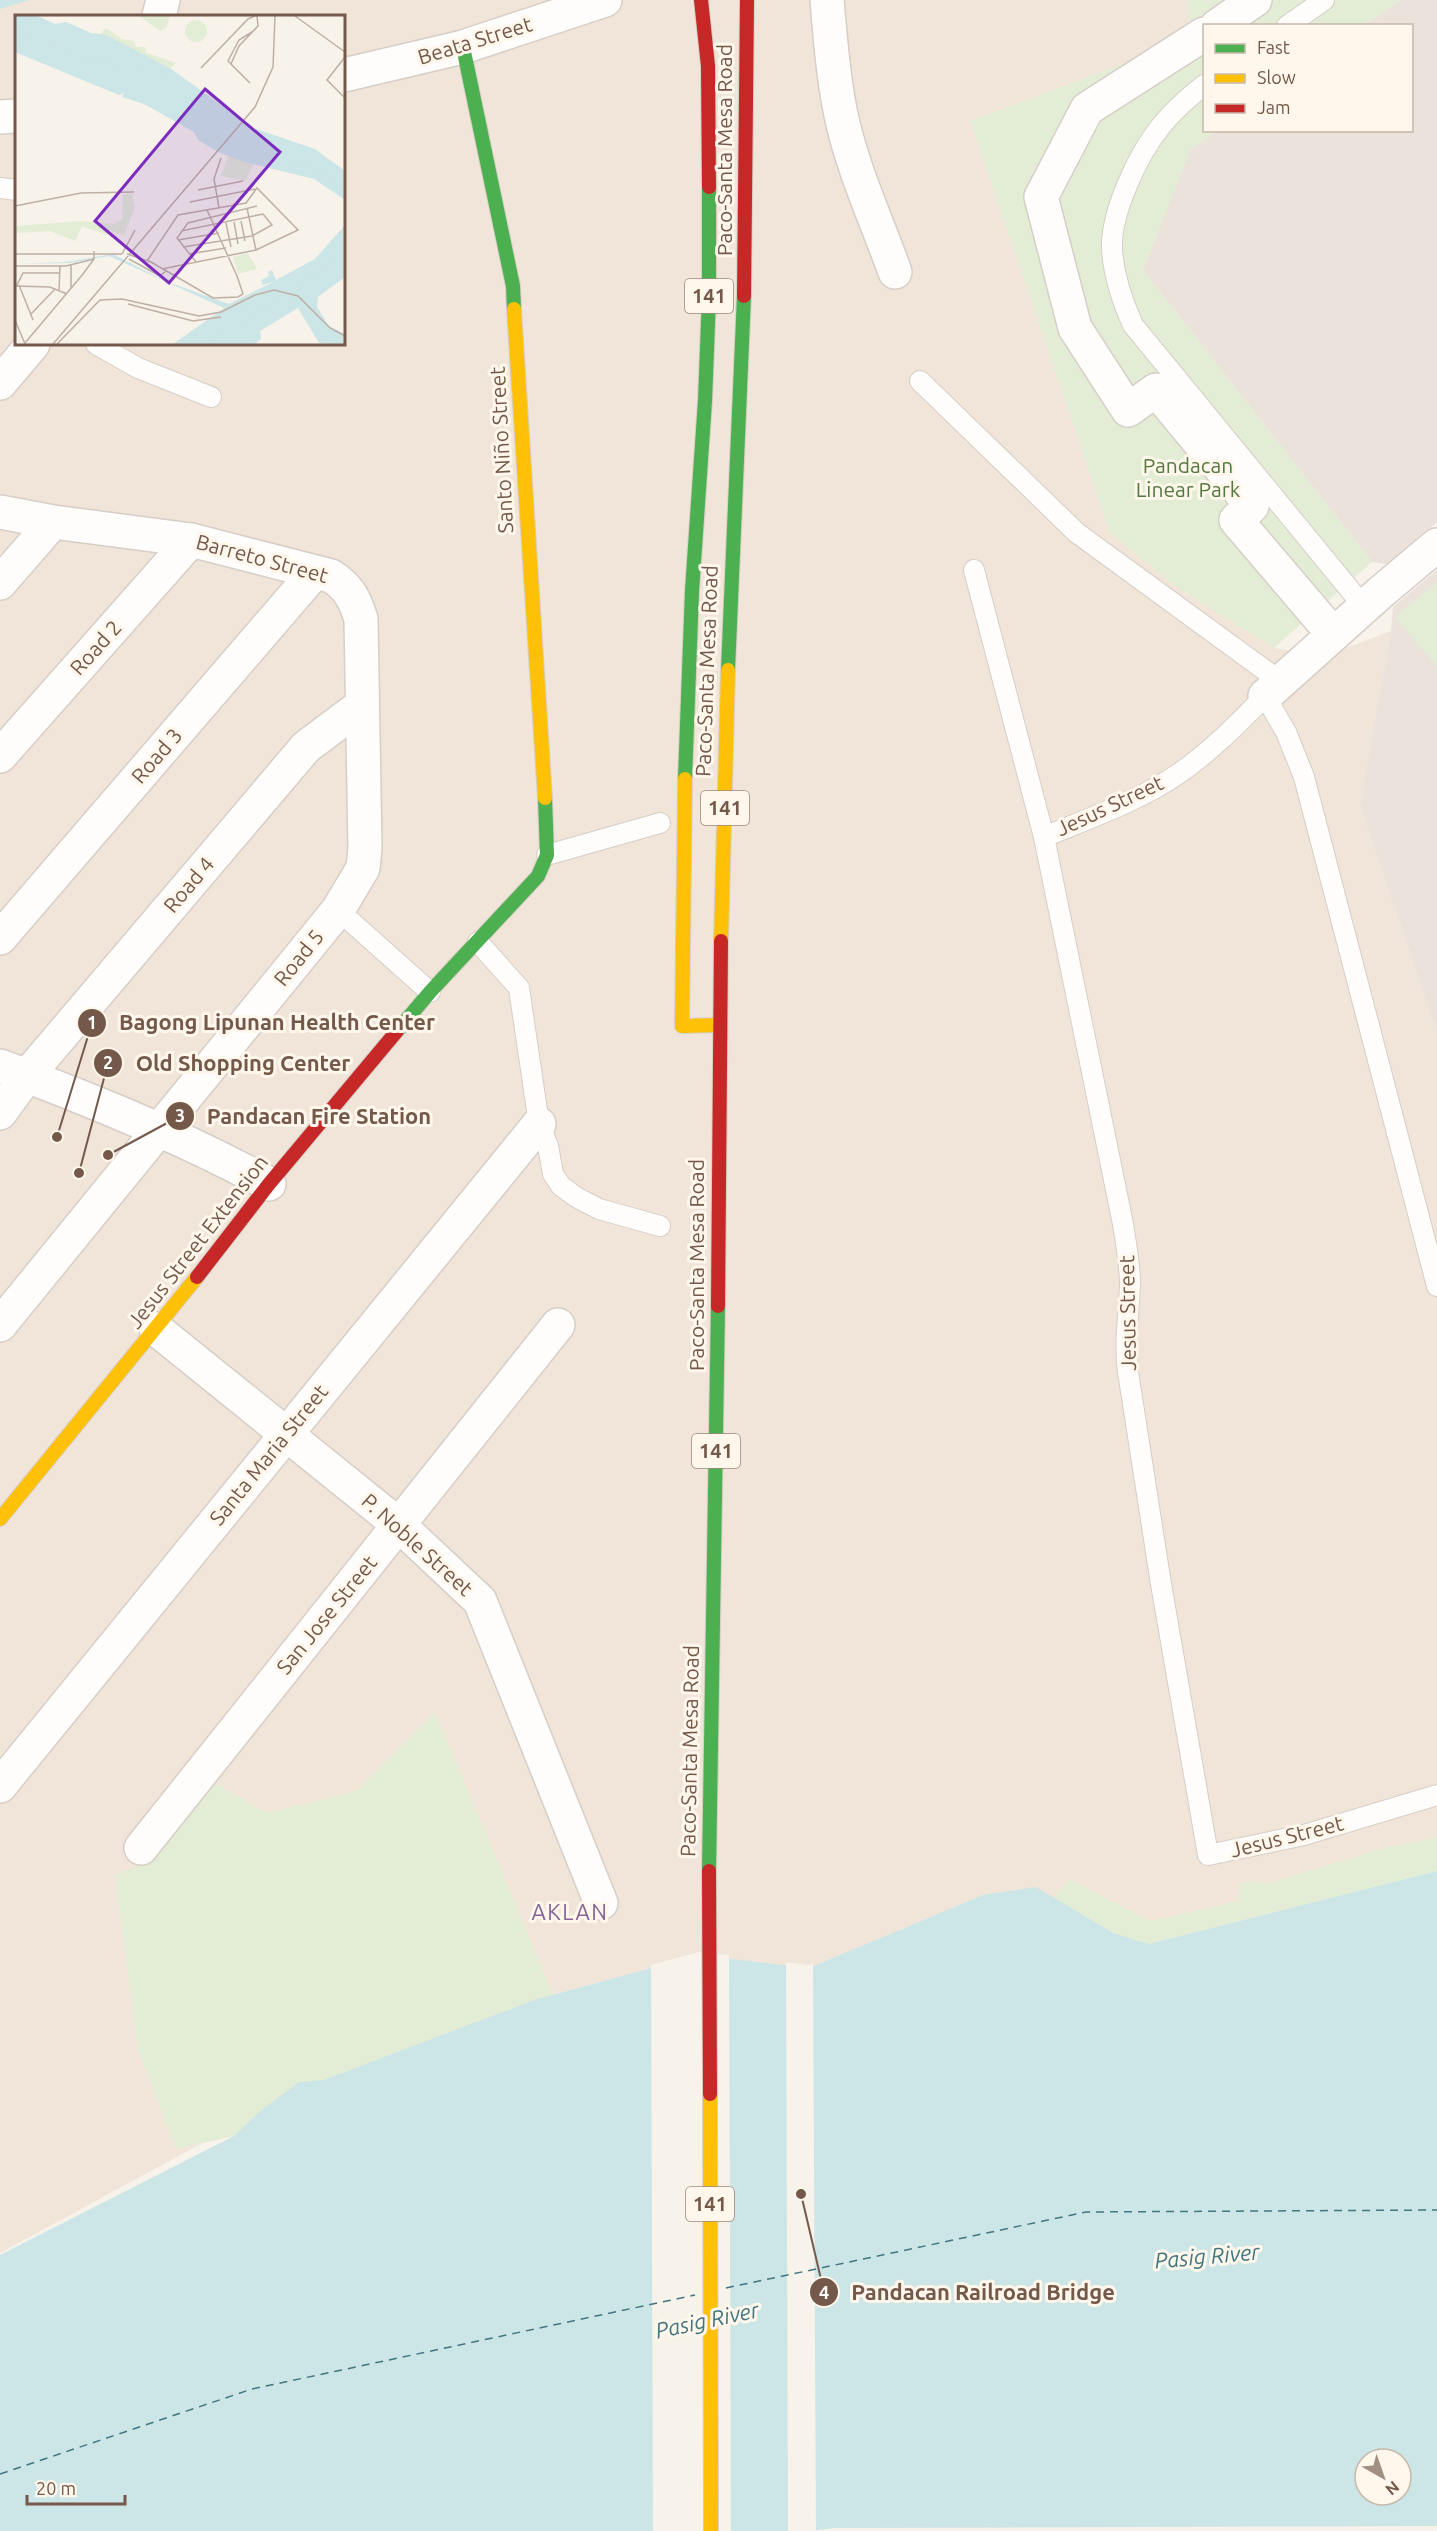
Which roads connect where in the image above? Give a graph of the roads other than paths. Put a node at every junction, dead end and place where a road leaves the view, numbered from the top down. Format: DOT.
graph roads {
  1 [pos="163,0"];
  2 [pos="605,0"];
  3 [pos="701,0"];
  4 [pos="747,0"];
  5 [pos="827,0"];
  6 [pos="1255,0"];
  7 [pos="1324,0"];
  8 [pos="159,15"];
  9 [pos="1220,24"];
  10 [pos="1290,24"];
  11 [pos="1203,35"];
  12 [pos="463,47"];
  13 [pos="345,75"];
  14 [pos="1203,86"];
  15 [pos="15,116"];
  16 [pos="0,117"];
  17 [pos="0,188"];
  18 [pos="15,190"];
  19 [pos="895,272"];
  20 [pos="32,345"];
  21 [pos="98,345"];
  22 [pos="920,381"];
  23 [pos="0,383"];
  24 [pos="211,397"];
  25 [pos="0,512"];
  26 [pos="53,522"];
  27 [pos="191,540"];
  28 [pos="1437,545"];
  29 [pos="974,570"];
  30 [pos="314,573"];
  31 [pos="0,583"];
  32 [pos="1364,607"];
  33 [pos="1333,634"];
  34 [pos="1273,689"];
  35 [pos="362,705"];
  36 [pos="0,756"];
  37 [pos="660,823"];
  38 [pos="1044,837"];
  39 [pos="547,855"];
  40 [pos="363,868"];
  41 [pos="338,910"];
  42 [pos="0,938"];
  43 [pos="478,942"];
  44 [pos="430,992"];
  45 [pos="719,1025"];
  46 [pos="13,1071"];
  47 [pos="0,1113"];
  48 [pos="539,1124"];
  49 [pos="161,1129"];
  50 [pos="269,1184"];
  51 [pos="660,1226"];
  52 [pos="1437,1286"];
  53 [pos="0,1325"];
  54 [pos="558,1326"];
  55 [pos="156,1329"];
  56 [pos="286,1434"];
  57 [pos="0,1519"];
  58 [pos="399,1525"];
  59 [pos="0,1786"];
  60 [pos="1437,1794"];
  61 [pos="141,1848"];
  62 [pos="601,1904"];
  63 [pos="711,2531"];
  1 -- 8 [label="street"];
  2 -- 12 [label="street, Beata Street"];
  3 -- 45 [label="main road, Paco-Santa Mesa Road / 141"];
  4 -- 45 [label="main road, Paco-Santa Mesa Road / 141"];
  5 -- 19 [label="street"];
  6 -- 9 [label="street"];
  7 -- 10 [label="lane"];
  11 -- 33 [label="street"];
  12 -- 13 [label="street, Beata Street"];
  12 -- 39 [label="main road, Santo Niño Street"];
  14 -- 32 [label="lane"];
  15 -- 16 [label="street"];
  17 -- 18 [label="lane"];
  20 -- 23 [label="street"];
  21 -- 24 [label="lane"];
  22 -- 34 [label="lane"];
  25 -- 26 [label="street, Barreto Street"];
  26 -- 27 [label="street, Barreto Street"];
  26 -- 31 [label="street"];
  27 -- 30 [label="street, Barreto Street"];
  27 -- 36 [label="street, Road 2"];
  28 -- 32 [label="street, Jesus Street"];
  29 -- 38 [label="lane"];
  30 -- 35 [label="street, Barreto Street"];
  30 -- 42 [label="street, Road 3"];
  32 -- 33 [label="street, Jesus Street"];
  33 -- 34 [label="street, Jesus Street"];
  34 -- 38 [label="lane, Jesus Street"];
  34 -- 52 [label="lane"];
  35 -- 40 [label="street, Barreto Street"];
  35 -- 46 [label="street, Road 4"];
  37 -- 39 [label="lane"];
  38 -- 60 [label="lane, Jesus Street"];
  39 -- 43 [label="main road, Jesus Street Extension"];
  40 -- 41 [label="street, Road 5"];
  41 -- 44 [label="lane"];
  41 -- 49 [label="street, Road 5"];
  43 -- 44 [label="main road, Jesus Street Extension"];
  43 -- 48 [label="lane"];
  44 -- 50 [label="main road, Jesus Street Extension"];
  45 -- 63 [label="main road, Paco-Santa Mesa Road / 141"];
  46 -- 47 [label="street"];
  46 -- 49 [label="street"];
  48 -- 51 [label="lane"];
  48 -- 56 [label="street, Santa Maria Street"];
  49 -- 50 [label="street"];
  49 -- 53 [label="street"];
  50 -- 55 [label="main road, Jesus Street Extension"];
  54 -- 58 [label="street, San Jose Street"];
  55 -- 56 [label="street, P. Noble Street"];
  55 -- 57 [label="main road, Jesus Street Extension"];
  56 -- 58 [label="street, P. Noble Street"];
  56 -- 59 [label="street, Santa Maria Street"];
  58 -- 61 [label="street, San Jose Street"];
  58 -- 62 [label="street, P. Noble Street"];
}
